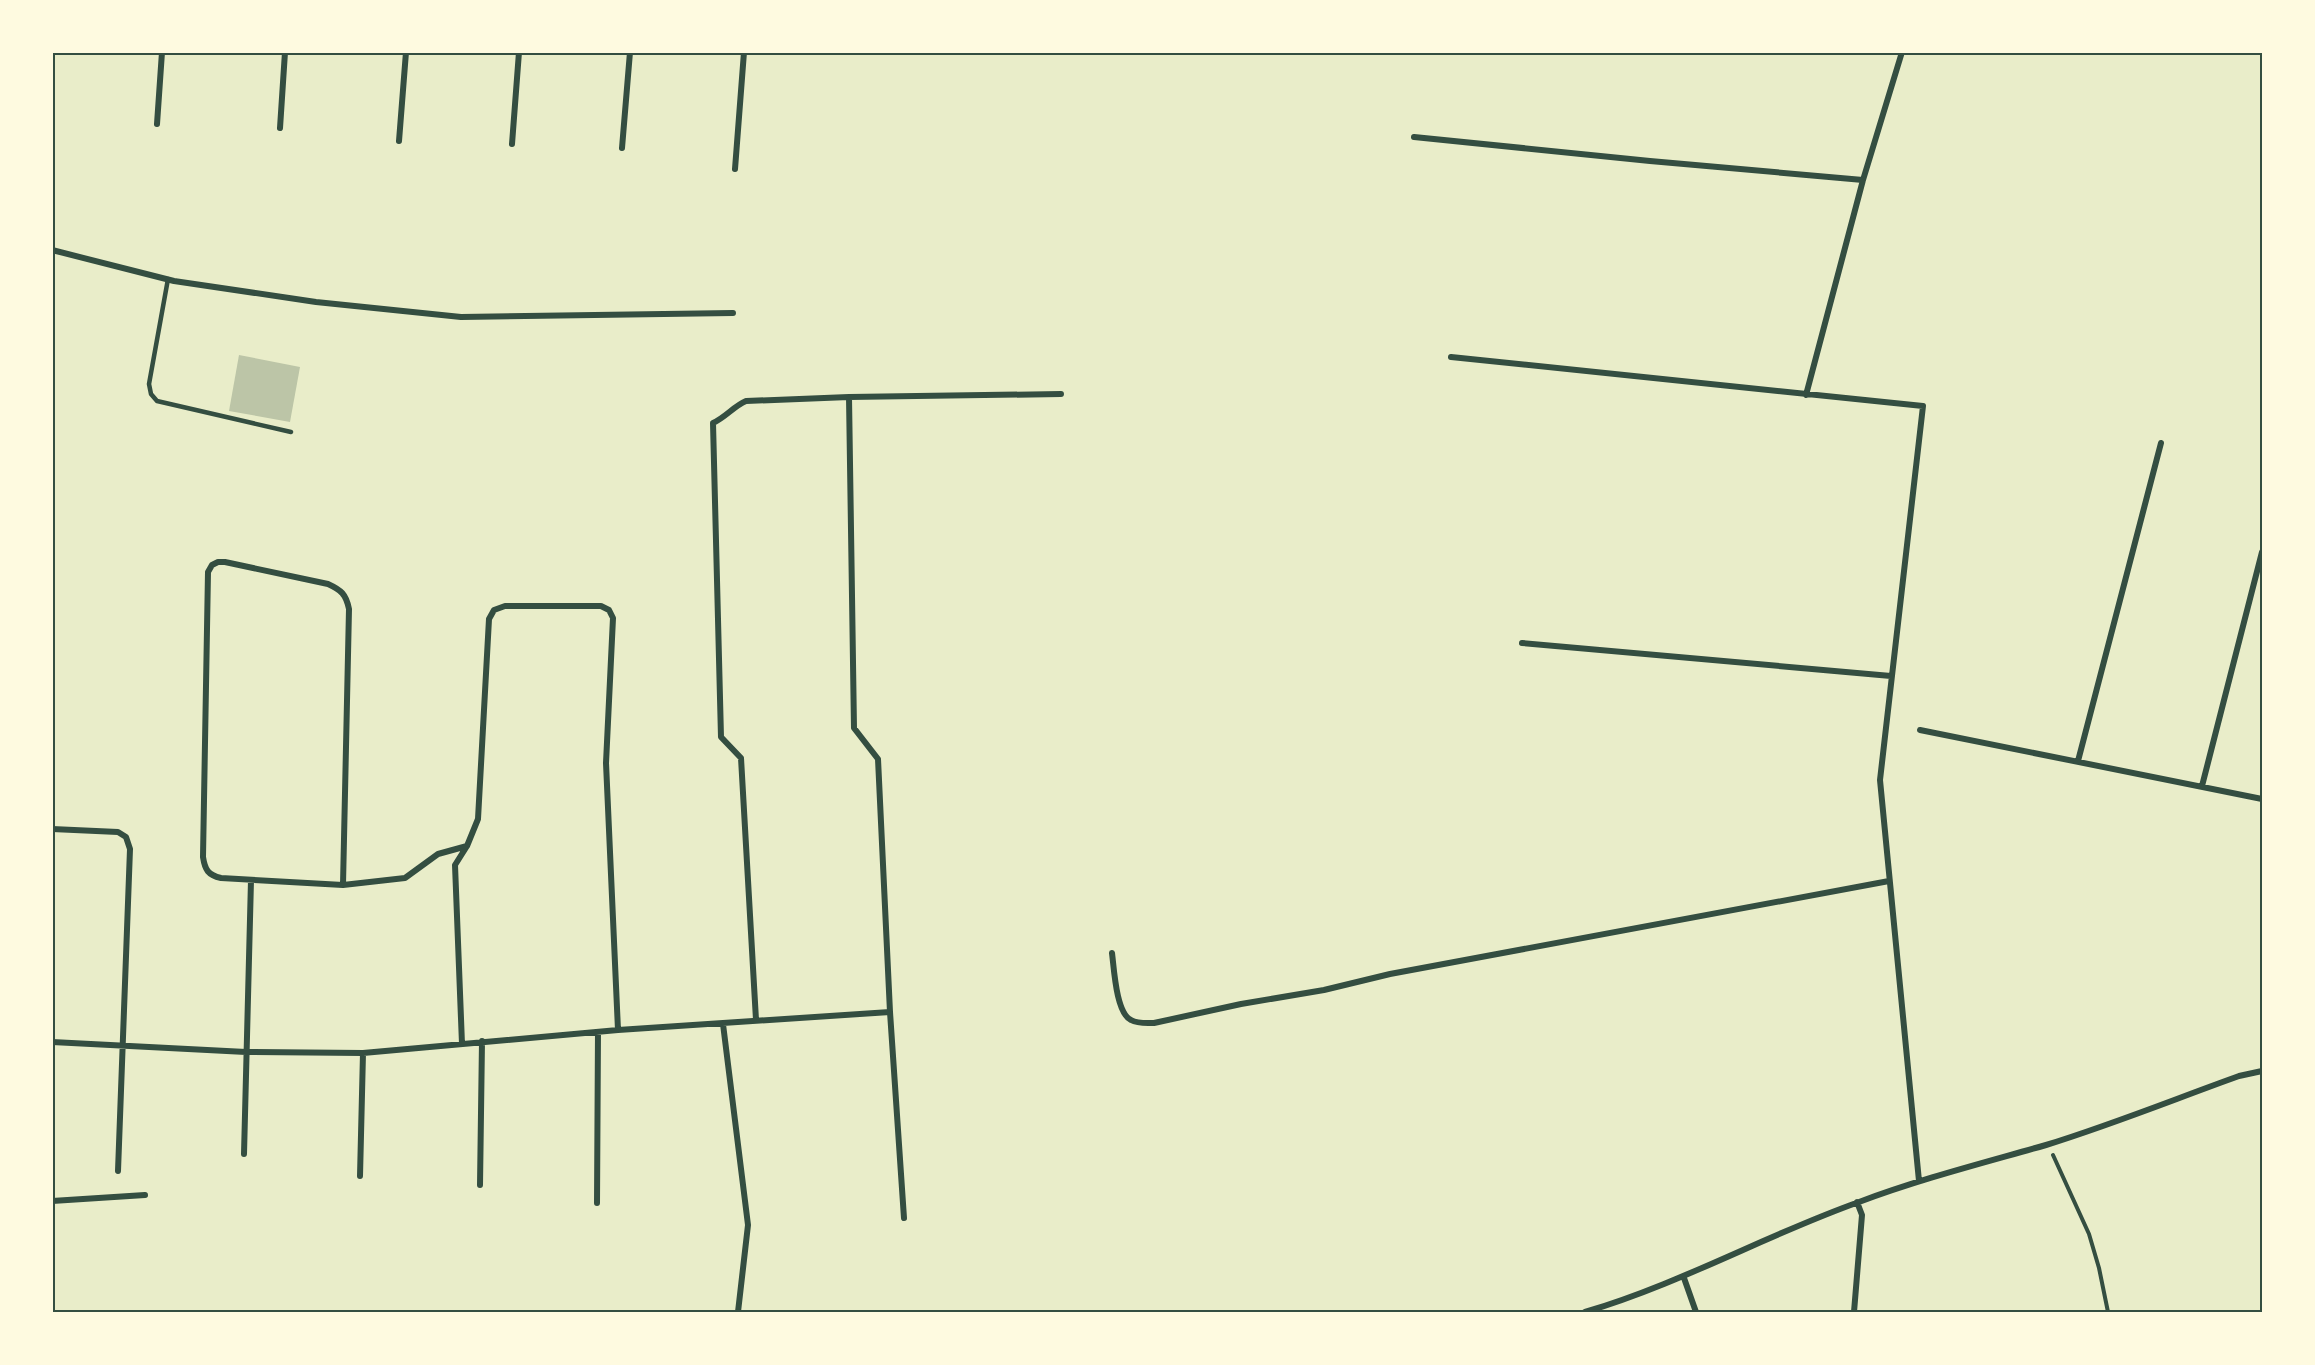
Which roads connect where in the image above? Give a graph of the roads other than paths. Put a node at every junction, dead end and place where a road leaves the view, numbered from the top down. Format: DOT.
graph roads {
  1 [pos="162,52"];
  2 [pos="285,52"];
  3 [pos="406,52"];
  4 [pos="519,52"];
  5 [pos="630,52"];
  6 [pos="744,52"];
  7 [pos="1902,52"];
  8 [pos="157,124"];
  9 [pos="280,128"];
  10 [pos="1414,137"];
  11 [pos="399,141"];
  12 [pos="512,144"];
  13 [pos="622,148"];
  14 [pos="735,169"];
  15 [pos="1863,180"];
  16 [pos="52,250"];
  17 [pos="168,279"];
  18 [pos="733,313"];
  19 [pos="1451,357"];
  20 [pos="1061,394"];
  21 [pos="1806,395"];
  22 [pos="849,397"];
  23 [pos="291,432"];
  24 [pos="2161,443"];
  25 [pos="2262,552"];
  26 [pos="1522,643"];
  27 [pos="1891,676"];
  28 [pos="1920,730"];
  29 [pos="2078,761"];
  30 [pos="2202,786"];
  31 [pos="2262,799"];
  32 [pos="52,829"];
  33 [pos="467,846"];
  34 [pos="250,880"];
  35 [pos="1888,881"];
  36 [pos="343,885"];
  37 [pos="1112,953"];
  38 [pos="890,1012"];
  39 [pos="756,1020"];
  40 [pos="723,1024"];
  41 [pos="618,1030"];
  42 [pos="598,1032"];
  43 [pos="482,1041"];
  44 [pos="52,1042"];
  45 [pos="122,1044"];
  46 [pos="462,1044"];
  47 [pos="246,1052"];
  48 [pos="363,1053"];
  49 [pos="2262,1071"];
  50 [pos="244,1154"];
  51 [pos="118,1171"];
  52 [pos="360,1176"];
  53 [pos="1919,1181"];
  54 [pos="480,1185"];
  55 [pos="145,1195"];
  56 [pos="52,1201"];
  57 [pos="1857,1202"];
  58 [pos="597,1203"];
  59 [pos="904,1218"];
  60 [pos="1684,1278"];
  61 [pos="738,1312"];
  62 [pos="1585,1312"];
  63 [pos="1696,1312"];
  64 [pos="1854,1312"];
  1 -- 8 [label="street"];
  2 -- 9 [label="street"];
  3 -- 11 [label="street"];
  4 -- 12 [label="street"];
  5 -- 13 [label="street"];
  6 -- 14 [label="street"];
  7 -- 15 [label="street"];
  10 -- 15 [label="street"];
  15 -- 21 [label="street"];
  16 -- 17 [label="street"];
  17 -- 18 [label="street"];
  17 -- 23 [label="lane"];
  19 -- 21 [label="street"];
  20 -- 22 [label="street"];
  21 -- 27 [label="street"];
  22 -- 38 [label="street"];
  22 -- 39 [label="street"];
  24 -- 29 [label="street"];
  25 -- 30 [label="street"];
  26 -- 27 [label="street"];
  27 -- 35 [label="street"];
  28 -- 29 [label="street"];
  29 -- 30 [label="street"];
  30 -- 31 [label="street"];
  32 -- 45 [label="street"];
  33 -- 36 [label="street"];
  33 -- 41 [label="street"];
  33 -- 46 [label="street"];
  34 -- 36 [label="street"];
  34 -- 36 [label="street"];
  34 -- 47 [label="street"];
  35 -- 37 [label="street"];
  35 -- 53 [label="street"];
  38 -- 39 [label="street"];
  38 -- 59 [label="street"];
  39 -- 40 [label="street"];
  40 -- 41 [label="street"];
  40 -- 61 [label="street"];
  41 -- 42 [label="street"];
  42 -- 43 [label="street"];
  42 -- 58 [label="street"];
  43 -- 46 [label="street"];
  43 -- 54 [label="street"];
  44 -- 45 [label="street"];
  45 -- 47 [label="street"];
  45 -- 51 [label="street"];
  46 -- 48 [label="street"];
  47 -- 48 [label="street"];
  47 -- 50 [label="street"];
  48 -- 52 [label="street"];
  49 -- 53 [label="street"];
  53 -- 57 [label="street"];
  55 -- 56 [label="street"];
  57 -- 60 [label="street"];
  57 -- 64 [label="street"];
  60 -- 62 [label="street"];
  60 -- 63 [label="street"];
}
